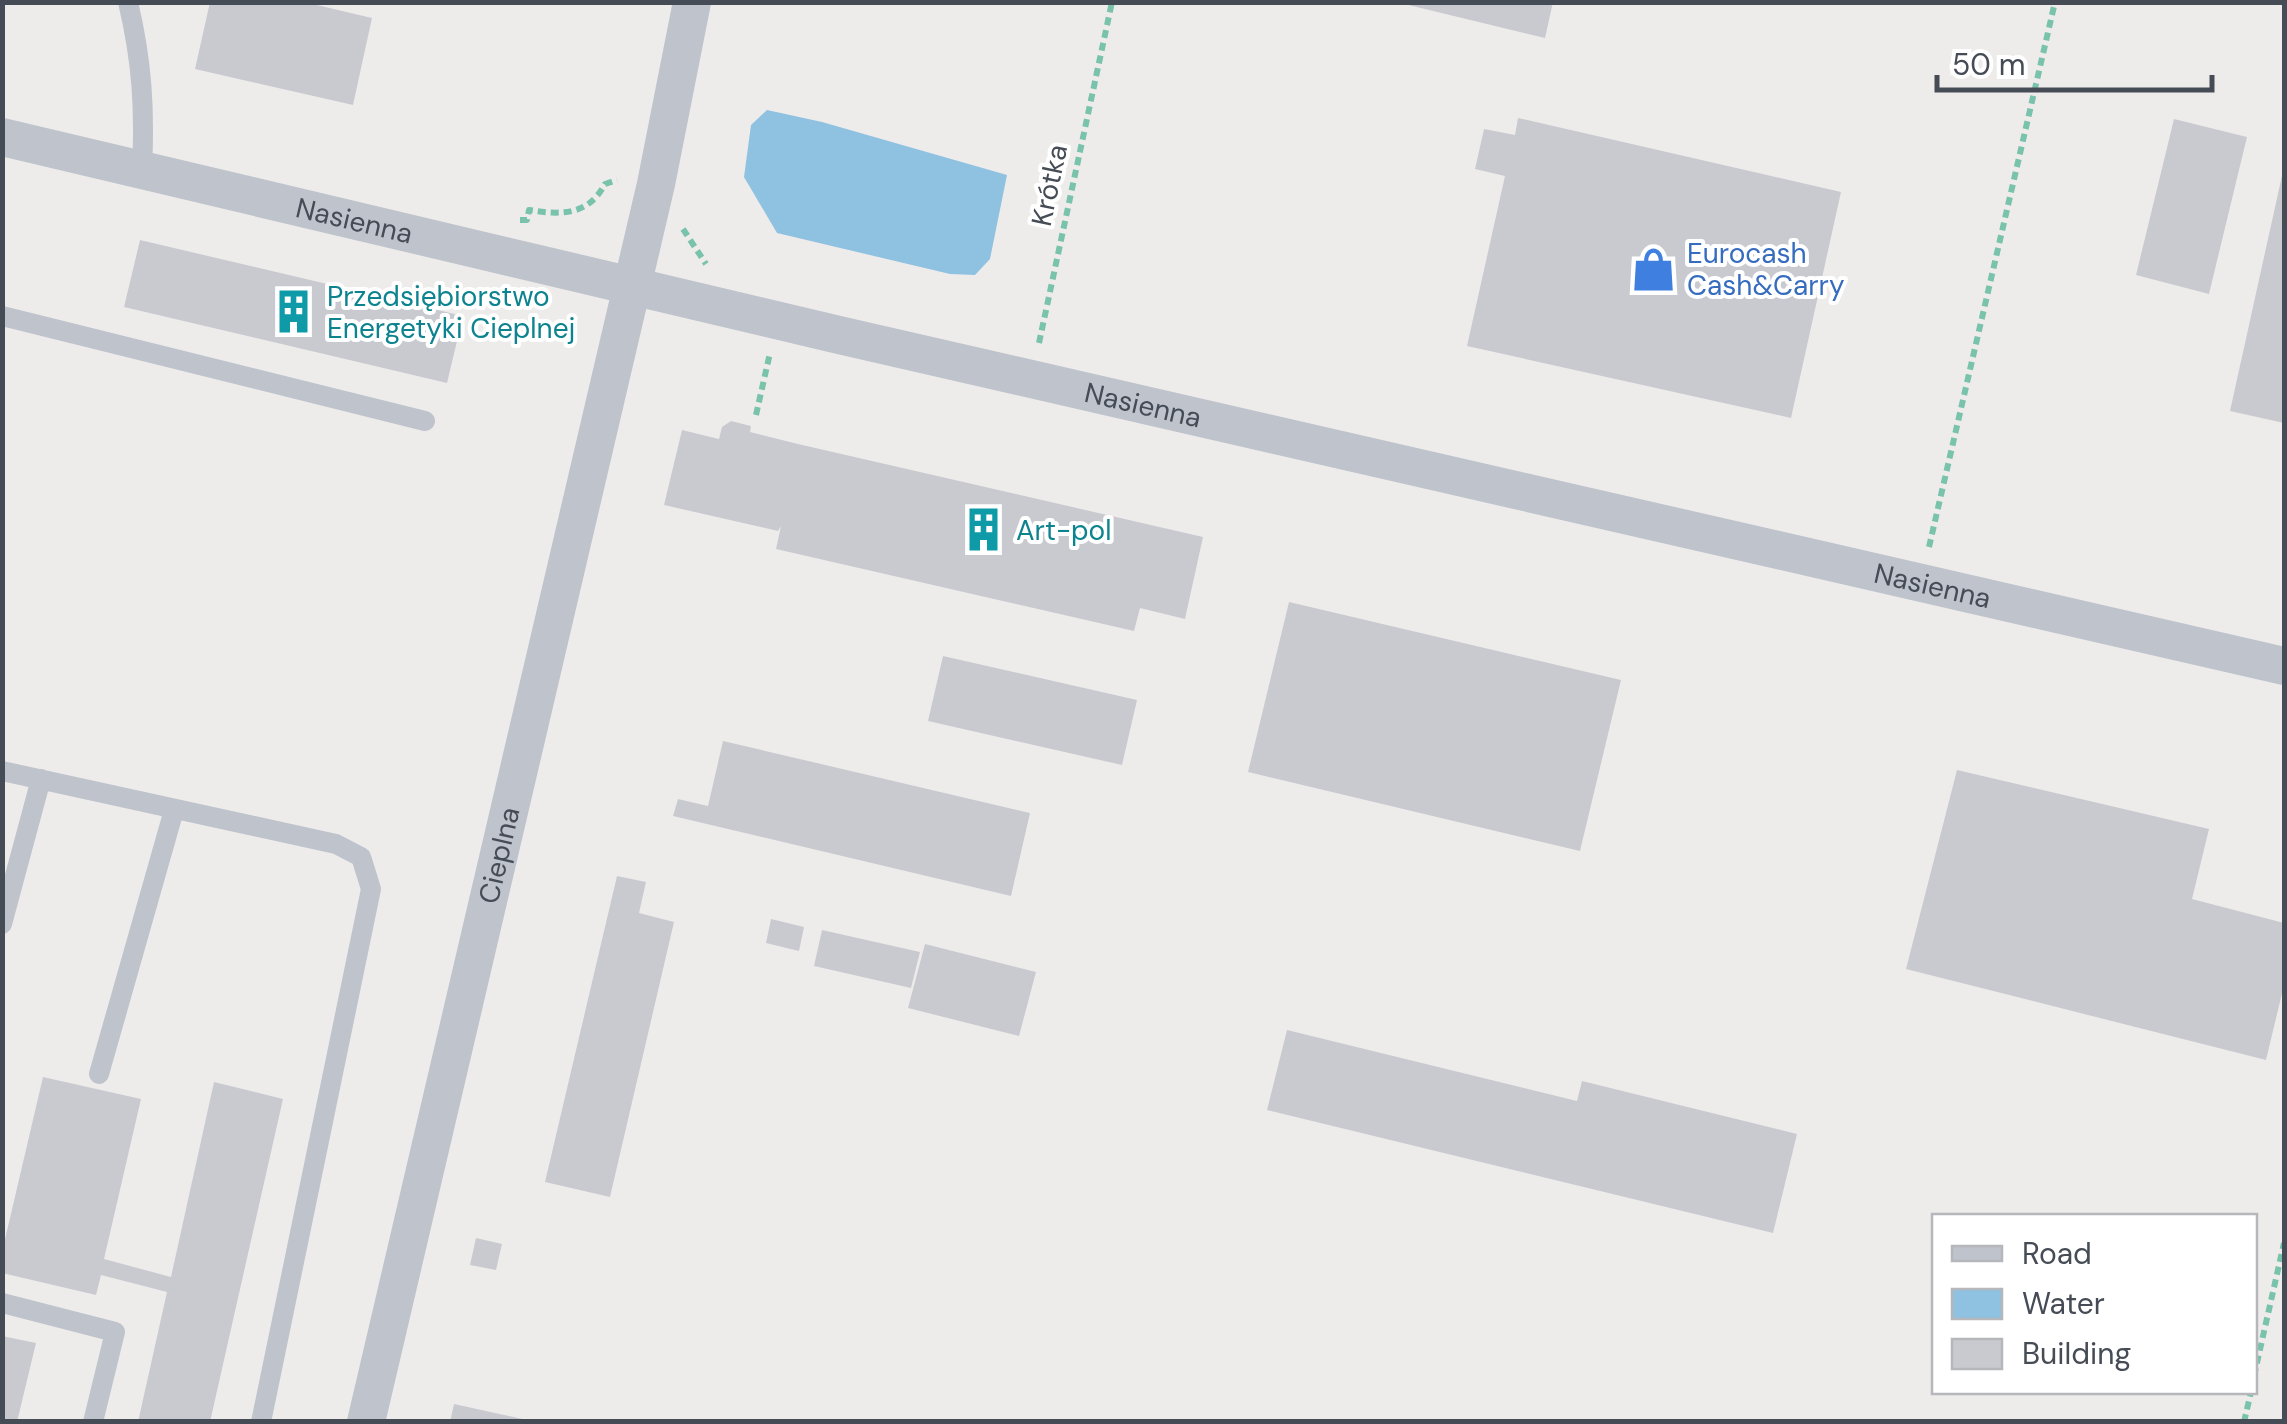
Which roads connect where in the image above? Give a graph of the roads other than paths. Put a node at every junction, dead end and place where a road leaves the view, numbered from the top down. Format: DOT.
graph roads {
  1 [pos="128,2"];
  2 [pos="692,2"];
  3 [pos="2,137"];
  4 [pos="142,169"];
  5 [pos="632,286"];
  6 [pos="2,316"];
  7 [pos="425,421"];
  8 [pos="2284,666"];
  9 [pos="2,771"];
  10 [pos="40,778"];
  11 [pos="174,810"];
  12 [pos="2,924"];
  13 [pos="99,1074"];
  14 [pos="2,1304"];
  15 [pos="93,1422"];
  16 [pos="260,1422"];
  17 [pos="366,1422"];
  1 -- 4 [label="lane"];
  2 -- 5 [label="street, Cieplna"];
  3 -- 4 [label="street, Nasienna"];
  4 -- 5 [label="street, Nasienna"];
  5 -- 8 [label="street, Nasienna"];
  5 -- 17 [label="street, Cieplna"];
  6 -- 7 [label="lane"];
  9 -- 10 [label="lane"];
  10 -- 11 [label="lane"];
  10 -- 12 [label="lane"];
  11 -- 13 [label="lane"];
  11 -- 16 [label="lane"];
  14 -- 15 [label="lane"];
}
